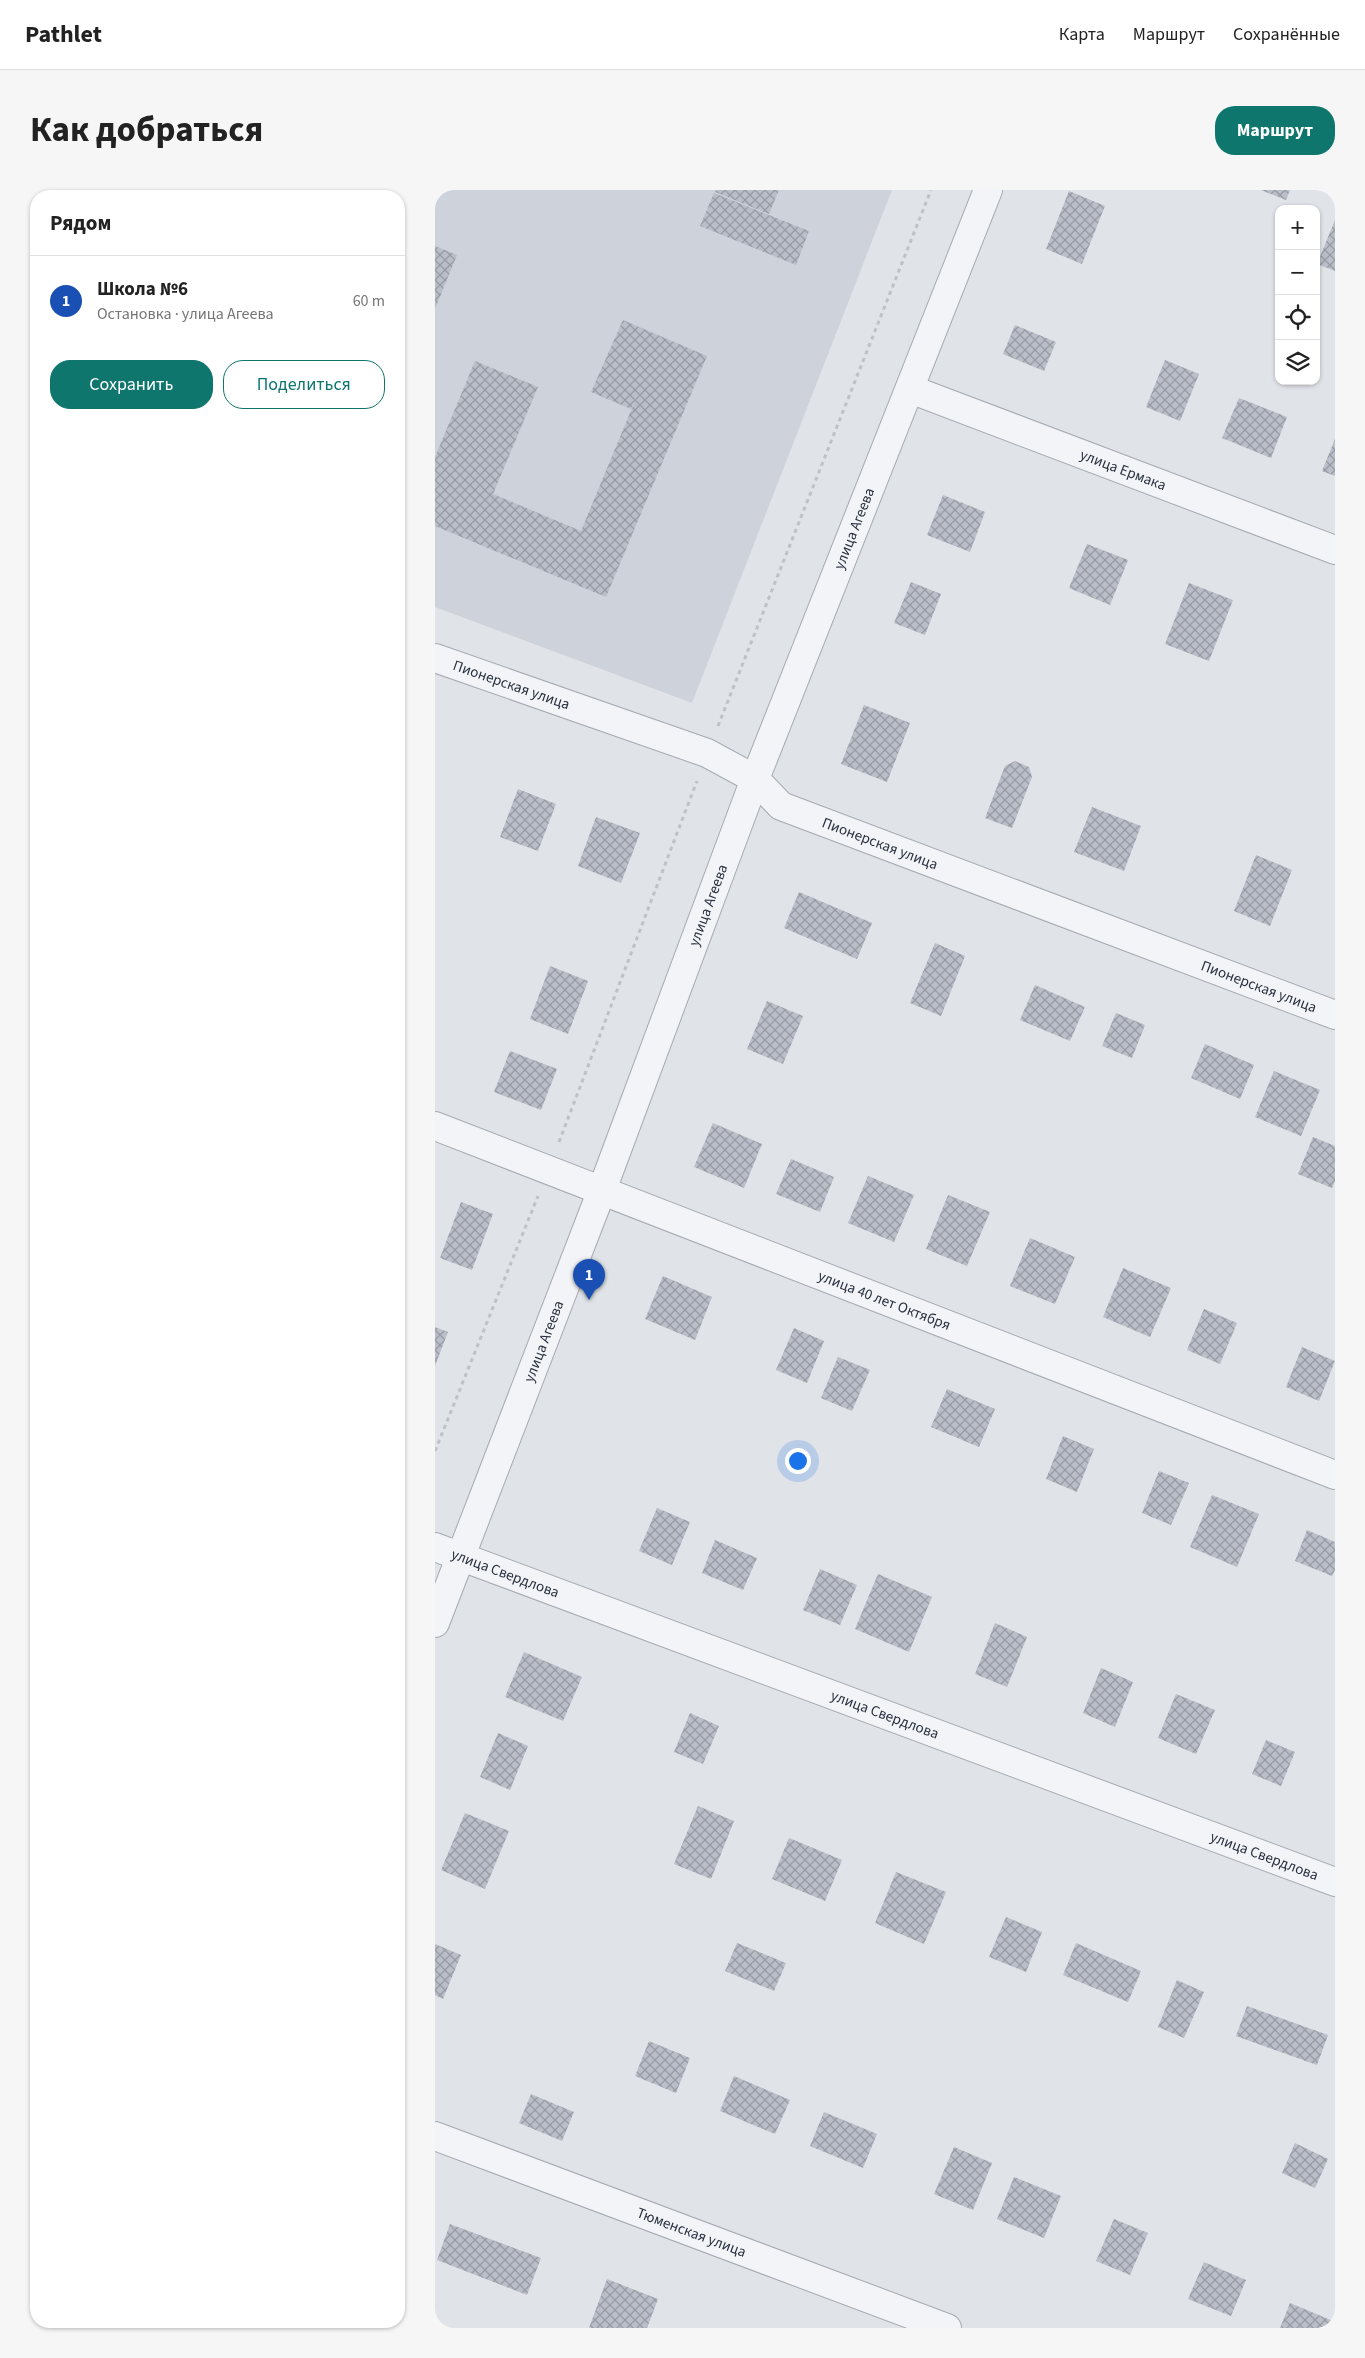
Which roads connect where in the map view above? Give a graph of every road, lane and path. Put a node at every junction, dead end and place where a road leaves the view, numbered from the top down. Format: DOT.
graph roads {
  1 [pos="931,190"];
  2 [pos="987,190"];
  3 [pos="910,389"];
  4 [pos="1335,550"];
  5 [pos="435,658"];
  6 [pos="707,753"];
  7 [pos="755,778"];
  8 [pos="1335,1015"];
  9 [pos="435,1126"];
  10 [pos="549,1169"];
  11 [pos="602,1190"];
  12 [pos="435,1450"];
  13 [pos="1335,1475"];
  14 [pos="435,1547"];
  15 [pos="461,1557"];
  16 [pos="435,1623"];
  17 [pos="1335,1882"];
  18 [pos="435,2136"];
  19 [pos="947,2328"];
  1 -- 6 [label="path"];
  2 -- 3 [label="street, улица Агеева"];
  3 -- 4 [label="street, улица Ермака"];
  3 -- 7 [label="street, улица Агеева"];
  5 -- 6 [label="street, Пионерская улица"];
  6 -- 7 [label="street, Пионерская улица"];
  6 -- 10 [label="path"];
  7 -- 8 [label="street, Пионерская улица"];
  7 -- 11 [label="street, улица Агеева"];
  9 -- 10 [label="street, улица 40 лет Октября"];
  10 -- 11 [label="street, улица 40 лет Октября"];
  10 -- 12 [label="path"];
  11 -- 13 [label="street, улица 40 лет Октября"];
  11 -- 15 [label="street, улица Агеева"];
  14 -- 15 [label="street, улица Свердлова"];
  15 -- 16 [label="street, улица Агеева"];
  15 -- 17 [label="street, улица Свердлова"];
  18 -- 19 [label="street, Тюменская улица"];
}
